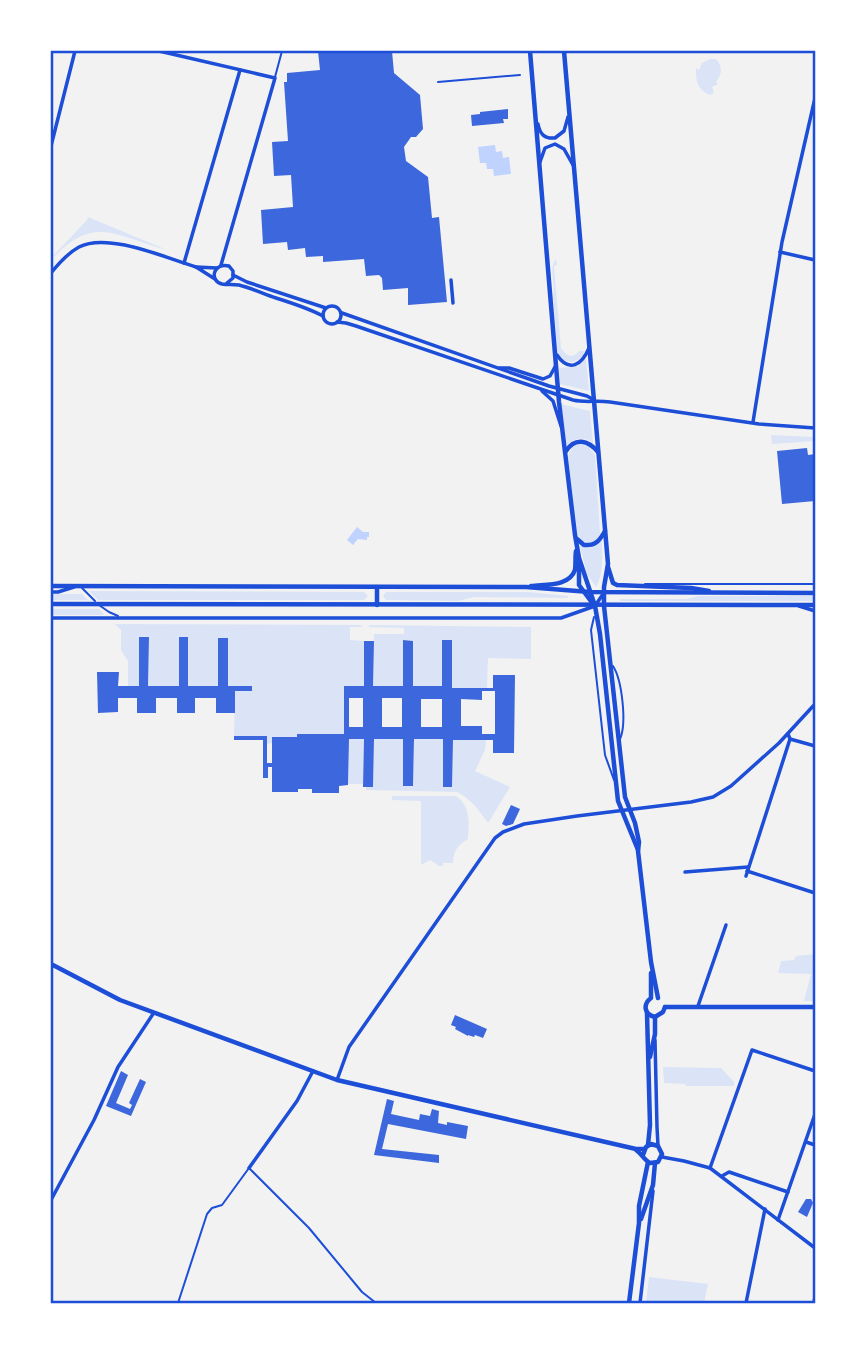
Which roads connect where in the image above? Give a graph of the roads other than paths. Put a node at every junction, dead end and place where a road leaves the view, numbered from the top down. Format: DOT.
graph roads {
  1 [pos="75,51"];
  2 [pos="159,51"];
  3 [pos="282,51"];
  4 [pos="530,51"];
  5 [pos="564,51"];
  6 [pos="240,70"];
  7 [pos="520,75"];
  8 [pos="275,78"];
  9 [pos="438,82"];
  10 [pos="815,98"];
  11 [pos="535,112"];
  12 [pos="569,113"];
  13 [pos="51,146"];
  14 [pos="540,165"];
  15 [pos="574,167"];
  16 [pos="780,252"];
  17 [pos="815,260"];
  18 [pos="184,263"];
  19 [pos="197,267"];
  20 [pos="219,267"];
  21 [pos="51,273"];
  22 [pos="233,275"];
  23 [pos="215,279"];
  24 [pos="451,280"];
  25 [pos="227,283"];
  26 [pos="453,303"];
  27 [pos="326,308"];
  28 [pos="342,313"];
  29 [pos="323,316"];
  30 [pos="338,323"];
  31 [pos="589,346"];
  32 [pos="556,354"];
  33 [pos="463,360"];
  34 [pos="556,363"];
  35 [pos="496,368"];
  36 [pos="541,389"];
  37 [pos="558,392"];
  38 [pos="594,400"];
  39 [pos="753,423"];
  40 [pos="815,428"];
  41 [pos="562,429"];
  42 [pos="565,453"];
  43 [pos="598,453"];
  44 [pos="605,530"];
  45 [pos="575,535"];
  46 [pos="577,547"];
  47 [pos="579,558"];
  48 [pos="607,564"];
  49 [pos="815,584"];
  50 [pos="631,585"];
  51 [pos="51,586"];
  52 [pos="80,586"];
  53 [pos="377,587"];
  54 [pos="526,587"];
  55 [pos="51,592"];
  56 [pos="583,592"];
  57 [pos="590,592"];
  58 [pos="604,592"];
  59 [pos="713,592"];
  60 [pos="815,593"];
  61 [pos="51,604"];
  62 [pos="99,604"];
  63 [pos="377,605"];
  64 [pos="797,605"];
  65 [pos="595,606"];
  66 [pos="604,606"];
  67 [pos="815,606"];
  68 [pos="815,611"];
  69 [pos="596,613"];
  70 [pos="51,618"];
  71 [pos="126,618"];
  72 [pos="610,663"];
  73 [pos="603,664"];
  74 [pos="815,704"];
  75 [pos="788,734"];
  76 [pos="790,739"];
  77 [pos="815,746"];
  78 [pos="620,754"];
  79 [pos="604,755"];
  80 [pos="613,755"];
  81 [pos="616,785"];
  82 [pos="631,810"];
  83 [pos="623,811"];
  84 [pos="638,851"];
  85 [pos="685,872"];
  86 [pos="747,872"];
  87 [pos="815,893"];
  88 [pos="726,925"];
  89 [pos="652,962"];
  90 [pos="51,964"];
  91 [pos="650,998"];
  92 [pos="658,998"];
  93 [pos="665,1006"];
  94 [pos="698,1006"];
  95 [pos="815,1007"];
  96 [pos="647,1013"];
  97 [pos="153,1014"];
  98 [pos="655,1017"];
  99 [pos="655,1034"];
  100 [pos="649,1064"];
  101 [pos="313,1071"];
  102 [pos="815,1071"];
  103 [pos="337,1080"];
  104 [pos="815,1114"];
  105 [pos="806,1142"];
  106 [pos="815,1145"];
  107 [pos="649,1148"];
  108 [pos="662,1157"];
  109 [pos="648,1162"];
  110 [pos="655,1163"];
  111 [pos="249,1168"];
  112 [pos="710,1168"];
  113 [pos="722,1176"];
  114 [pos="653,1185"];
  115 [pos="788,1192"];
  116 [pos="51,1200"];
  117 [pos="765,1209"];
  118 [pos="778,1220"];
  119 [pos="639,1223"];
  120 [pos="815,1248"];
  121 [pos="815,1296"];
  122 [pos="178,1303"];
  123 [pos="376,1303"];
  124 [pos="629,1303"];
  125 [pos="640,1303"];
  126 [pos="747,1303"];
  127 [pos="814,1303"];
  1 -- 13 [label="street"];
  2 -- 6 [label="street"];
  3 -- 8 [label="lane"];
  4 -- 11 [label="street"];
  5 -- 12 [label="street"];
  6 -- 8 [label="street"];
  6 -- 18 [label="street"];
  7 -- 9 [label="lane"];
  8 -- 20 [label="street"];
  10 -- 16 [label="street"];
  11 -- 12 [label="street"];
  11 -- 14 [label="street"];
  12 -- 15 [label="street"];
  14 -- 15 [label="street"];
  14 -- 32 [label="street"];
  15 -- 31 [label="street"];
  16 -- 17 [label="street"];
  16 -- 39 [label="street"];
  18 -- 19 [label="street"];
  18 -- 21 [label="street"];
  19 -- 20 [label="street"];
  19 -- 23 [label="street"];
  20 -- 22 [label="street"];
  20 -- 23 [label="street"];
  22 -- 25 [label="street"];
  22 -- 27 [label="street"];
  23 -- 25 [label="street"];
  24 -- 26 [label="street"];
  25 -- 29 [label="street"];
  27 -- 28 [label="street"];
  27 -- 29 [label="street"];
  28 -- 30 [label="street"];
  28 -- 33 [label="street"];
  29 -- 30 [label="street"];
  30 -- 33 [label="street"];
  31 -- 32 [label="street"];
  31 -- 38 [label="street"];
  32 -- 34 [label="street"];
  33 -- 35 [label="street"];
  33 -- 36 [label="street"];
  34 -- 35 [label="street"];
  34 -- 37 [label="street"];
  35 -- 37 [label="street"];
  36 -- 37 [label="street"];
  36 -- 41 [label="street"];
  37 -- 38 [label="street"];
  37 -- 41 [label="street"];
  38 -- 39 [label="street"];
  38 -- 43 [label="street"];
  39 -- 40 [label="street"];
  41 -- 42 [label="street"];
  42 -- 43 [label="street"];
  42 -- 45 [label="street"];
  43 -- 44 [label="street"];
  44 -- 45 [label="street"];
  44 -- 48 [label="street"];
  45 -- 46 [label="street"];
  46 -- 47 [label="street"];
  46 -- 54 [label="street"];
  47 -- 56 [label="street"];
  47 -- 57 [label="street"];
  48 -- 50 [label="street"];
  48 -- 58 [label="street"];
  49 -- 50 [label="lane"];
  50 -- 59 [label="street"];
  51 -- 52 [label="street"];
  52 -- 53 [label="street"];
  52 -- 55 [label="street"];
  52 -- 62 [label="lane"];
  53 -- 54 [label="street"];
  53 -- 63 [label="street"];
  54 -- 56 [label="street"];
  56 -- 57 [label="street"];
  56 -- 65 [label="street"];
  57 -- 58 [label="street"];
  57 -- 65 [label="street"];
  58 -- 59 [label="street"];
  58 -- 65 [label="street"];
  58 -- 66 [label="street"];
  59 -- 60 [label="street"];
  61 -- 62 [label="street"];
  62 -- 63 [label="street"];
  62 -- 71 [label="lane"];
  63 -- 65 [label="street"];
  64 -- 66 [label="street"];
  64 -- 67 [label="street"];
  64 -- 68 [label="street"];
  65 -- 66 [label="street"];
  65 -- 69 [label="street"];
  65 -- 71 [label="street"];
  66 -- 72 [label="street"];
  69 -- 73 [label="street"];
  69 -- 79 [label="lane"];
  70 -- 71 [label="street"];
  72 -- 73 [label="lane"];
  72 -- 78 [label="street"];
  73 -- 80 [label="street"];
  74 -- 75 [label="street"];
  75 -- 76 [label="street"];
  75 -- 82 [label="street"];
  76 -- 77 [label="street"];
  76 -- 86 [label="street"];
  78 -- 80 [label="lane"];
  78 -- 82 [label="street"];
  79 -- 80 [label="lane"];
  79 -- 81 [label="lane"];
  80 -- 81 [label="street"];
  81 -- 83 [label="street"];
  82 -- 83 [label="street"];
  82 -- 84 [label="street"];
  83 -- 84 [label="street"];
  83 -- 103 [label="street"];
  84 -- 89 [label="street"];
  85 -- 86 [label="street"];
  86 -- 87 [label="street"];
  88 -- 94 [label="street"];
  89 -- 91 [label="street"];
  89 -- 92 [label="street"];
  90 -- 97 [label="street"];
  91 -- 92 [label="street"];
  91 -- 96 [label="street"];
  92 -- 93 [label="street"];
  93 -- 94 [label="street"];
  93 -- 98 [label="street"];
  94 -- 95 [label="street"];
  96 -- 98 [label="street"];
  96 -- 100 [label="street"];
  97 -- 101 [label="street"];
  97 -- 116 [label="street"];
  98 -- 99 [label="street"];
  99 -- 100 [label="street"];
  99 -- 107 [label="street"];
  100 -- 107 [label="street"];
  101 -- 103 [label="street"];
  101 -- 111 [label="street"];
  102 -- 112 [label="street"];
  103 -- 107 [label="street"];
  104 -- 105 [label="street"];
  105 -- 106 [label="street"];
  105 -- 115 [label="street"];
  107 -- 108 [label="street"];
  107 -- 109 [label="street"];
  108 -- 110 [label="street"];
  108 -- 112 [label="street"];
  109 -- 110 [label="street"];
  109 -- 119 [label="street"];
  110 -- 114 [label="street"];
  111 -- 122 [label="lane"];
  111 -- 123 [label="lane"];
  112 -- 113 [label="street"];
  113 -- 115 [label="street"];
  113 -- 117 [label="street"];
  114 -- 119 [label="street"];
  114 -- 125 [label="street"];
  115 -- 118 [label="street"];
  117 -- 118 [label="street"];
  117 -- 126 [label="street"];
  118 -- 120 [label="street"];
  119 -- 124 [label="street"];
  121 -- 127 [label="street"];
}
